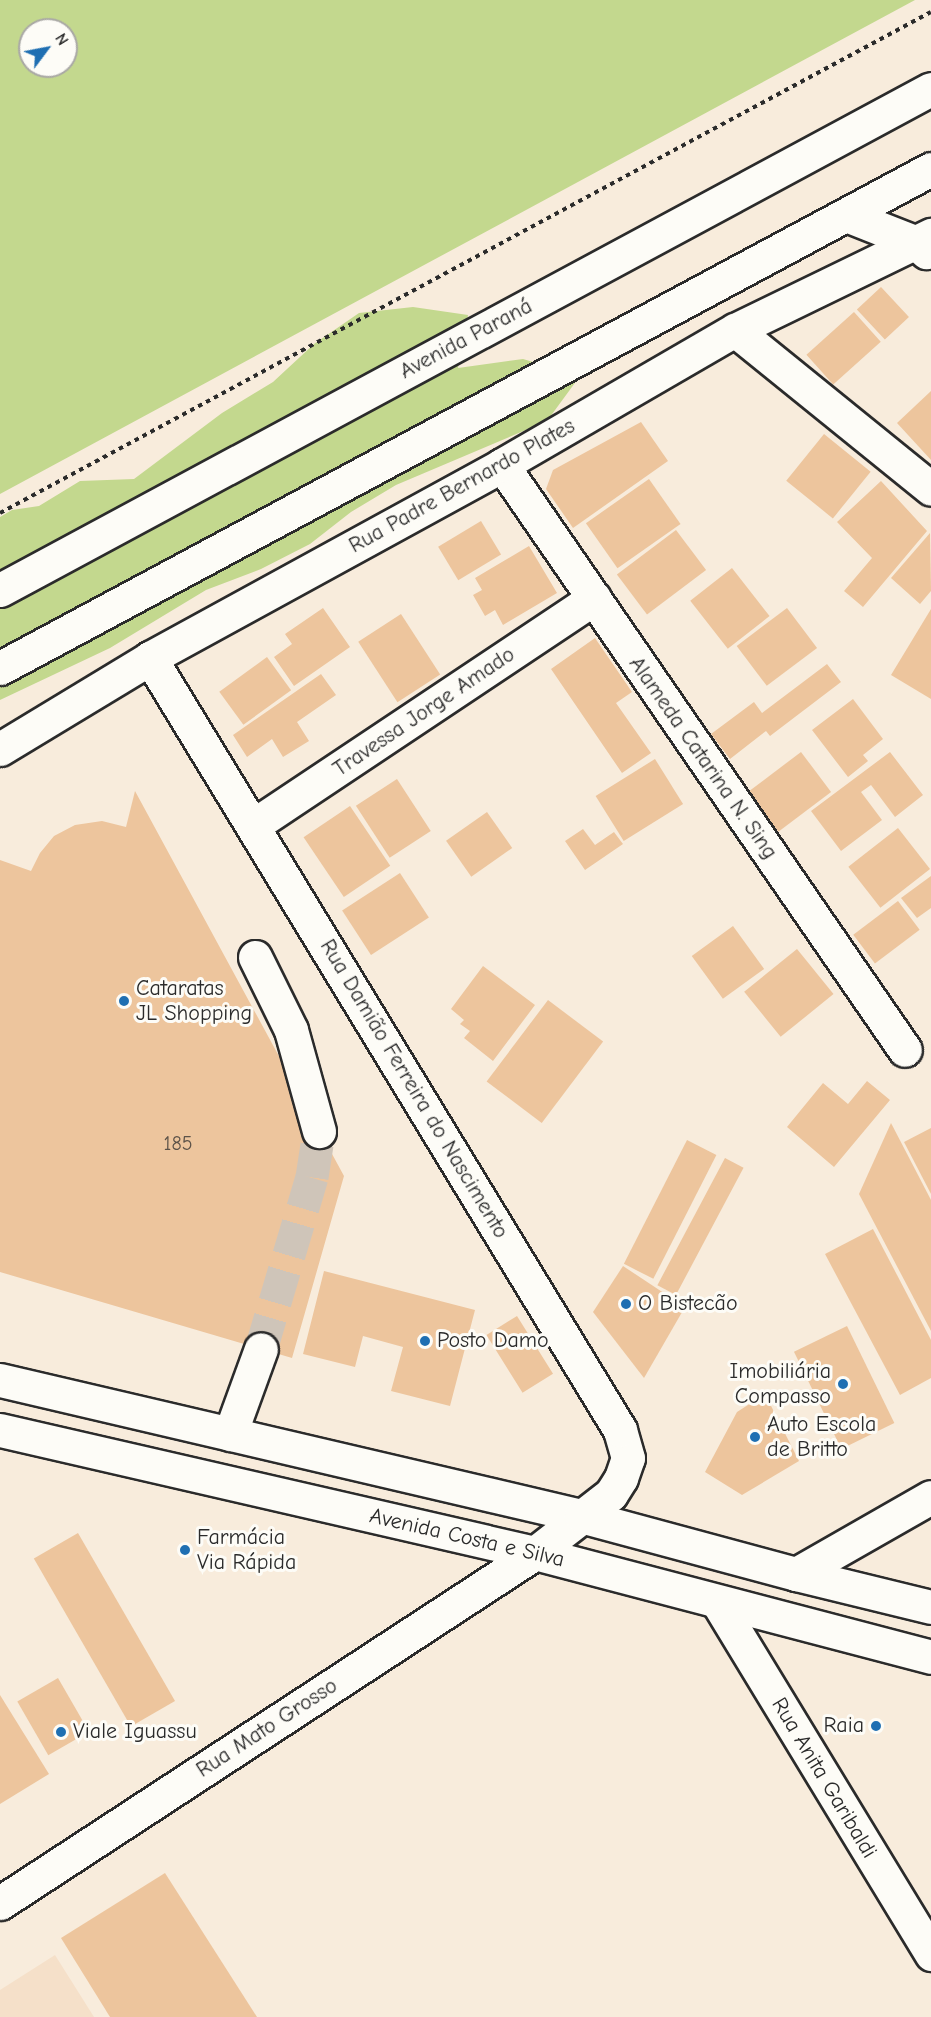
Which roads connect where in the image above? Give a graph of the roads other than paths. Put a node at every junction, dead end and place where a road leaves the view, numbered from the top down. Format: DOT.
graph roads {
  1 [pos="931,89"];
  2 [pos="931,169"];
  3 [pos="846,214"];
  4 [pos="926,245"];
  5 [pos="735,330"];
  6 [pos="502,465"];
  7 [pos="931,489"];
  8 [pos="0,590"];
  9 [pos="594,598"];
  10 [pos="150,658"];
  11 [pos="0,668"];
  12 [pos="0,748"];
  13 [pos="254,825"];
  14 [pos="255,957"];
  15 [pos="905,1050"];
  16 [pos="319,1131"];
  17 [pos="261,1349"];
  18 [pos="0,1380"];
  19 [pos="0,1430"];
  20 [pos="230,1434"];
  21 [pos="931,1497"];
  22 [pos="581,1516"];
  23 [pos="535,1553"];
  24 [pos="796,1574"];
  25 [pos="718,1603"];
  26 [pos="931,1607"];
  27 [pos="931,1657"];
  28 [pos="0,1903"];
  29 [pos="931,1954"];
  1 -- 8 [label="street, Avenida Paraná"];
  2 -- 3 [label="street"];
  3 -- 4 [label="street"];
  3 -- 11 [label="street"];
  4 -- 5 [label="street, Rua Padre Bernardo Plates"];
  5 -- 6 [label="street, Rua Padre Bernardo Plates"];
  5 -- 7 [label="street"];
  6 -- 9 [label="street, Alameda Catarina N. Sing"];
  6 -- 10 [label="street, Rua Padre Bernardo Plates"];
  9 -- 13 [label="street, Travessa Jorge Amado"];
  9 -- 15 [label="street, Alameda Catarina N. Sing"];
  10 -- 12 [label="street, Rua Padre Bernardo Plates"];
  10 -- 13 [label="street, Rua Damião Ferreira do Nascimento"];
  13 -- 22 [label="street, Rua Damião Ferreira do Nascimento"];
  14 -- 16 [label="street"];
  17 -- 20 [label="street"];
  18 -- 20 [label="street, Avenida Costa e Silva"];
  19 -- 23 [label="street, Avenida Costa e Silva"];
  20 -- 22 [label="street, Avenida Costa e Silva"];
  21 -- 24 [label="street"];
  22 -- 23 [label="street, Rua Damião Ferreira do Nascimento"];
  22 -- 24 [label="street, Avenida Costa e Silva"];
  23 -- 25 [label="street, Avenida Costa e Silva"];
  23 -- 28 [label="street, Rua Mato Grosso"];
  24 -- 26 [label="street, Avenida Costa e Silva"];
  25 -- 27 [label="street, Avenida Costa e Silva"];
  25 -- 29 [label="street, Rua Anita Garibaldi"];
}
